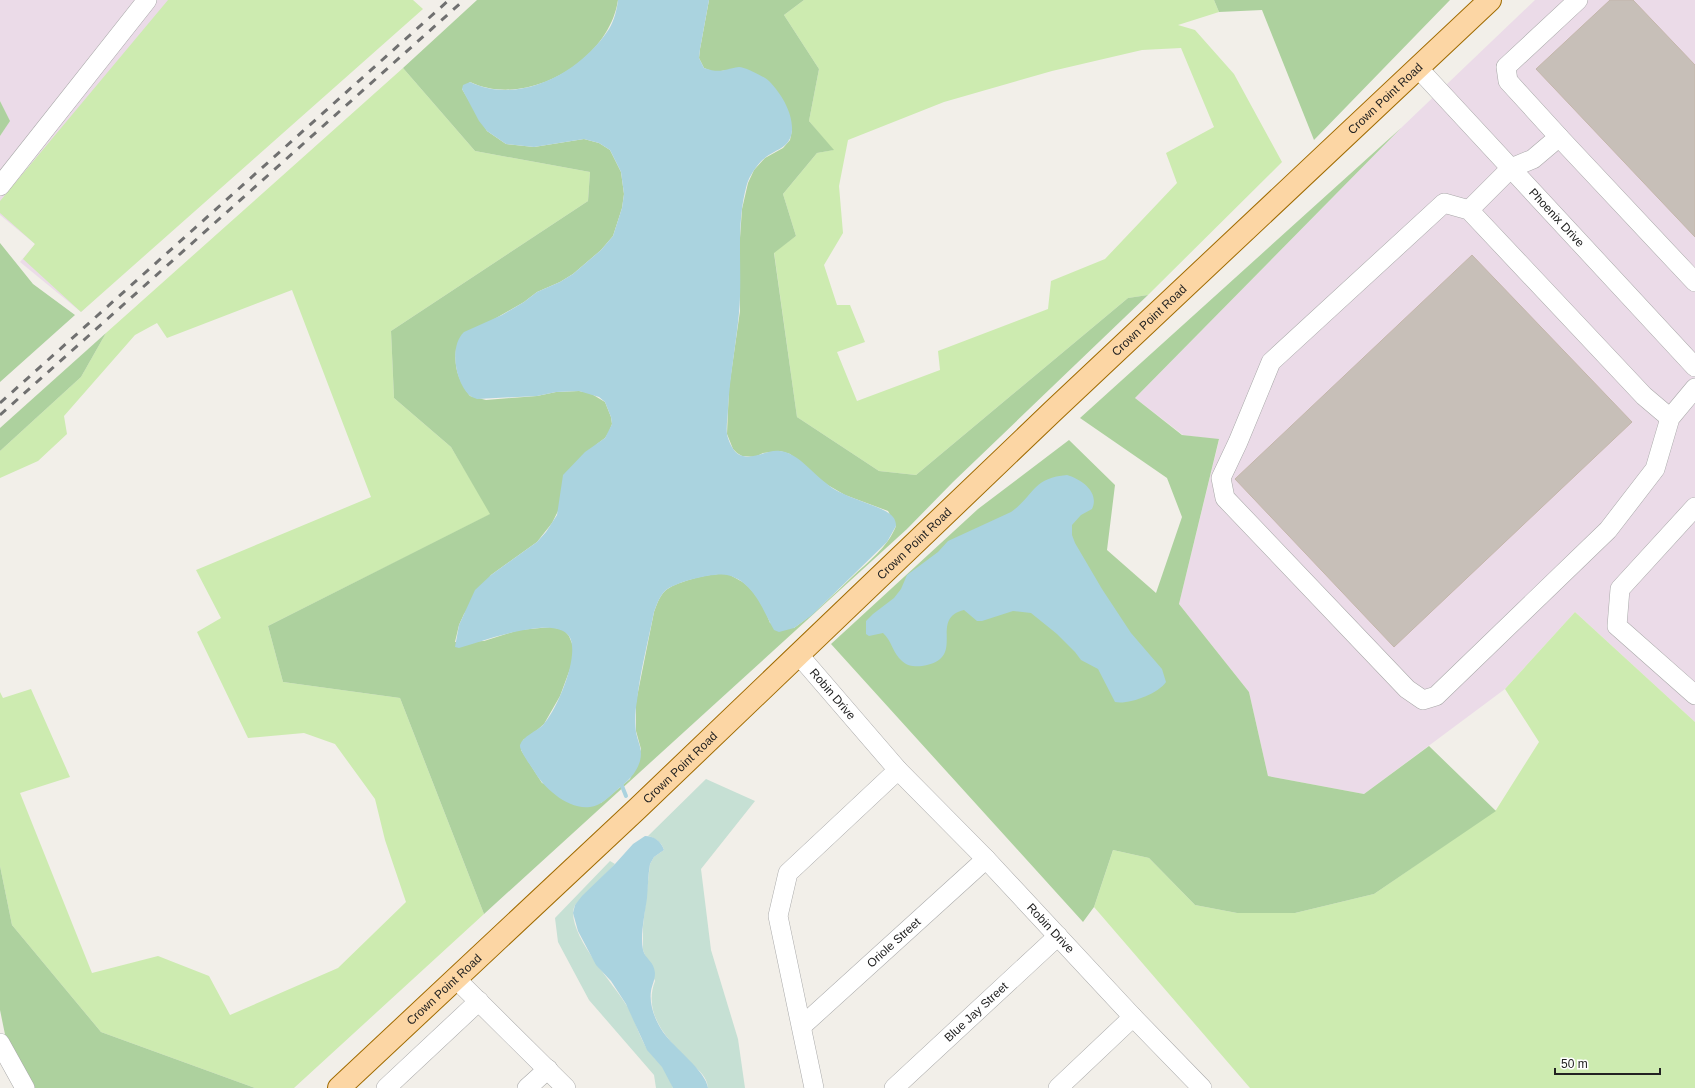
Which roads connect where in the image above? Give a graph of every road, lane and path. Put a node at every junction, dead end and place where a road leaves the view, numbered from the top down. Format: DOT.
graph roads {
  1 [pos="147,0"];
  2 [pos="1490,0"];
  3 [pos="1578,0"];
  4 [pos="1418,68"];
  5 [pos="1559,137"];
  6 [pos="1511,168"];
  7 [pos="0,186"];
  8 [pos="1469,210"];
  9 [pos="1695,282"];
  10 [pos="1695,367"];
  11 [pos="1695,388"];
  12 [pos="1670,418"];
  13 [pos="1695,507"];
  14 [pos="798,654"];
  15 [pos="1695,695"];
  16 [pos="898,770"];
  17 [pos="986,859"];
  18 [pos="1058,936"];
  19 [pos="455,978"];
  20 [pos="479,1001"];
  21 [pos="1134,1017"];
  22 [pos="802,1026"];
  23 [pos="0,1043"];
  24 [pos="548,1069"];
  25 [pos="25,1088"];
  26 [pos="339,1088"];
  27 [pos="386,1088"];
  28 [pos="527,1088"];
  29 [pos="566,1088"];
  30 [pos="814,1088"];
  31 [pos="894,1088"];
  32 [pos="1058,1088"];
  33 [pos="1202,1088"];
  1 -- 7 [label="street"];
  2 -- 4 [label="main road, Crown Point Road"];
  3 -- 5 [label="street"];
  4 -- 6 [label="street, Phoenix Drive"];
  4 -- 14 [label="main road, Crown Point Road"];
  5 -- 6 [label="street"];
  5 -- 9 [label="street"];
  6 -- 8 [label="street"];
  6 -- 10 [label="street, Phoenix Drive"];
  8 -- 12 [label="street"];
  8 -- 12 [label="street"];
  11 -- 12 [label="street"];
  13 -- 15 [label="street"];
  14 -- 16 [label="street, Robin Drive"];
  14 -- 19 [label="main road, Crown Point Road"];
  16 -- 17 [label="street, Robin Drive"];
  16 -- 22 [label="street"];
  17 -- 18 [label="street, Robin Drive"];
  17 -- 22 [label="street, Oriole Street"];
  18 -- 21 [label="street, Robin Drive"];
  18 -- 31 [label="street, Blue Jay Street"];
  19 -- 20 [label="street"];
  19 -- 26 [label="main road, Crown Point Road"];
  20 -- 24 [label="street"];
  20 -- 27 [label="street"];
  21 -- 32 [label="street"];
  21 -- 33 [label="street, Robin Drive"];
  22 -- 30 [label="street"];
  23 -- 25 [label="street"];
  24 -- 28 [label="street"];
  24 -- 29 [label="street"];
}
